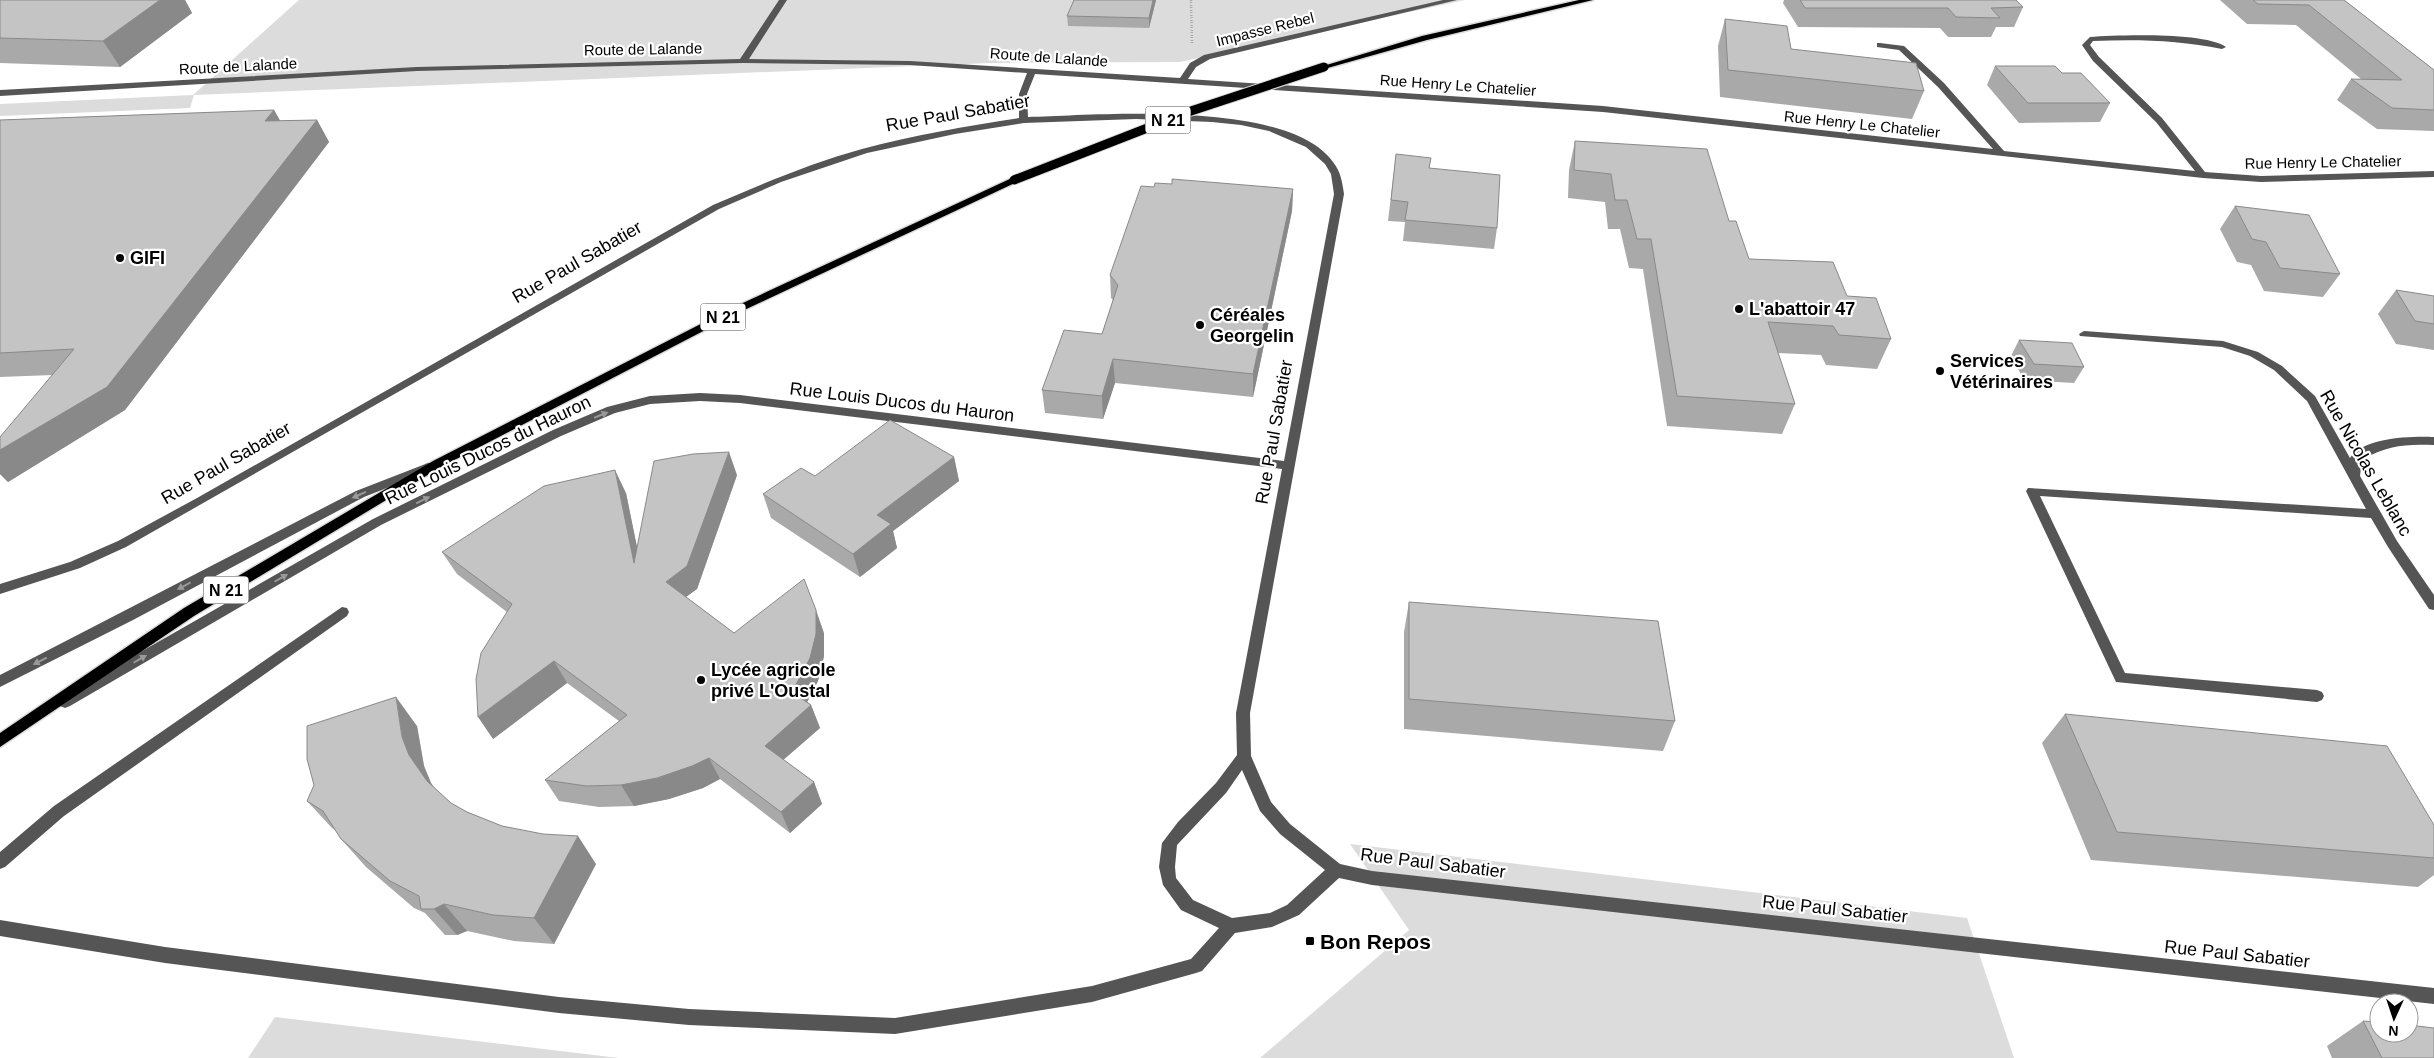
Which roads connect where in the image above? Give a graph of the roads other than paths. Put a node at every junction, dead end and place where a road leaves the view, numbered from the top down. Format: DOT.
graph roads {
  1 [pos="783,0"];
  2 [pos="1453,0"];
  3 [pos="1589,0"];
  4 [pos="1880,45"];
  5 [pos="2222,47"];
  6 [pos="743,61"];
  7 [pos="1033,70"];
  8 [pos="1182,81"];
  9 [pos="1287,88"];
  10 [pos="0,92"];
  11 [pos="1024,120"];
  12 [pos="2002,154"];
  13 [pos="2434,174"];
  14 [pos="2203,175"];
  15 [pos="2084,334"];
  16 [pos="2434,441"];
  17 [pos="437,464"];
  18 [pos="1288,466"];
  19 [pos="2355,475"];
  20 [pos="2376,514"];
  21 [pos="0,589"];
  22 [pos="2434,605"];
  23 [pos="342,612"];
  24 [pos="0,681"];
  25 [pos="2317,696"];
  26 [pos="21,726"];
  27 [pos="0,742"];
  28 [pos="1244,756"];
  29 [pos="0,862"];
  30 [pos="1336,870"];
  31 [pos="1231,926"];
  32 [pos="0,928"];
  33 [pos="2434,996"];
  1 -- 6 [label="street"];
  2 -- 8 [label="street, Impasse Rebel"];
  3 -- 17 [label="main road, N 21, bridge"];
  4 -- 12 [label="street"];
  5 -- 14 [label="street"];
  6 -- 7 [label="street, Route de Lalande"];
  6 -- 10 [label="street, Route de Lalande"];
  7 -- 8 [label="street, Route de Lalande"];
  7 -- 11 [label="street"];
  8 -- 9 [label="street, Route de Lalande"];
  9 -- 12 [label="street, Rue Henry Le Chatelier"];
  11 -- 18 [label="street, Rue Paul Sabatier"];
  11 -- 21 [label="street, Rue Paul Sabatier"];
  12 -- 14 [label="street, Rue Henry Le Chatelier"];
  13 -- 14 [label="street, Rue Henry Le Chatelier"];
  15 -- 19 [label="street, Rue Nicolas Leblanc"];
  16 -- 19 [label="street"];
  17 -- 24 [label="street, one-way"];
  17 -- 26 [label="main road, N 21"];
  26 -- 18 [label="street, Rue Louis Ducos du Hauron, one-way"];
  18 -- 28 [label="street, Rue Paul Sabatier"];
  19 -- 20 [label="street, Rue Nicolas Leblanc"];
  20 -- 22 [label="street, Rue Nicolas Leblanc"];
  20 -- 25 [label="street"];
  23 -- 29 [label="street"];
  26 -- 27 [label="main road, N 21"];
  28 -- 30 [label="street, Rue Paul Sabatier"];
  28 -- 31 [label="street"];
  30 -- 31 [label="street"];
  30 -- 33 [label="street, Rue Paul Sabatier"];
  31 -- 32 [label="street"];
}
